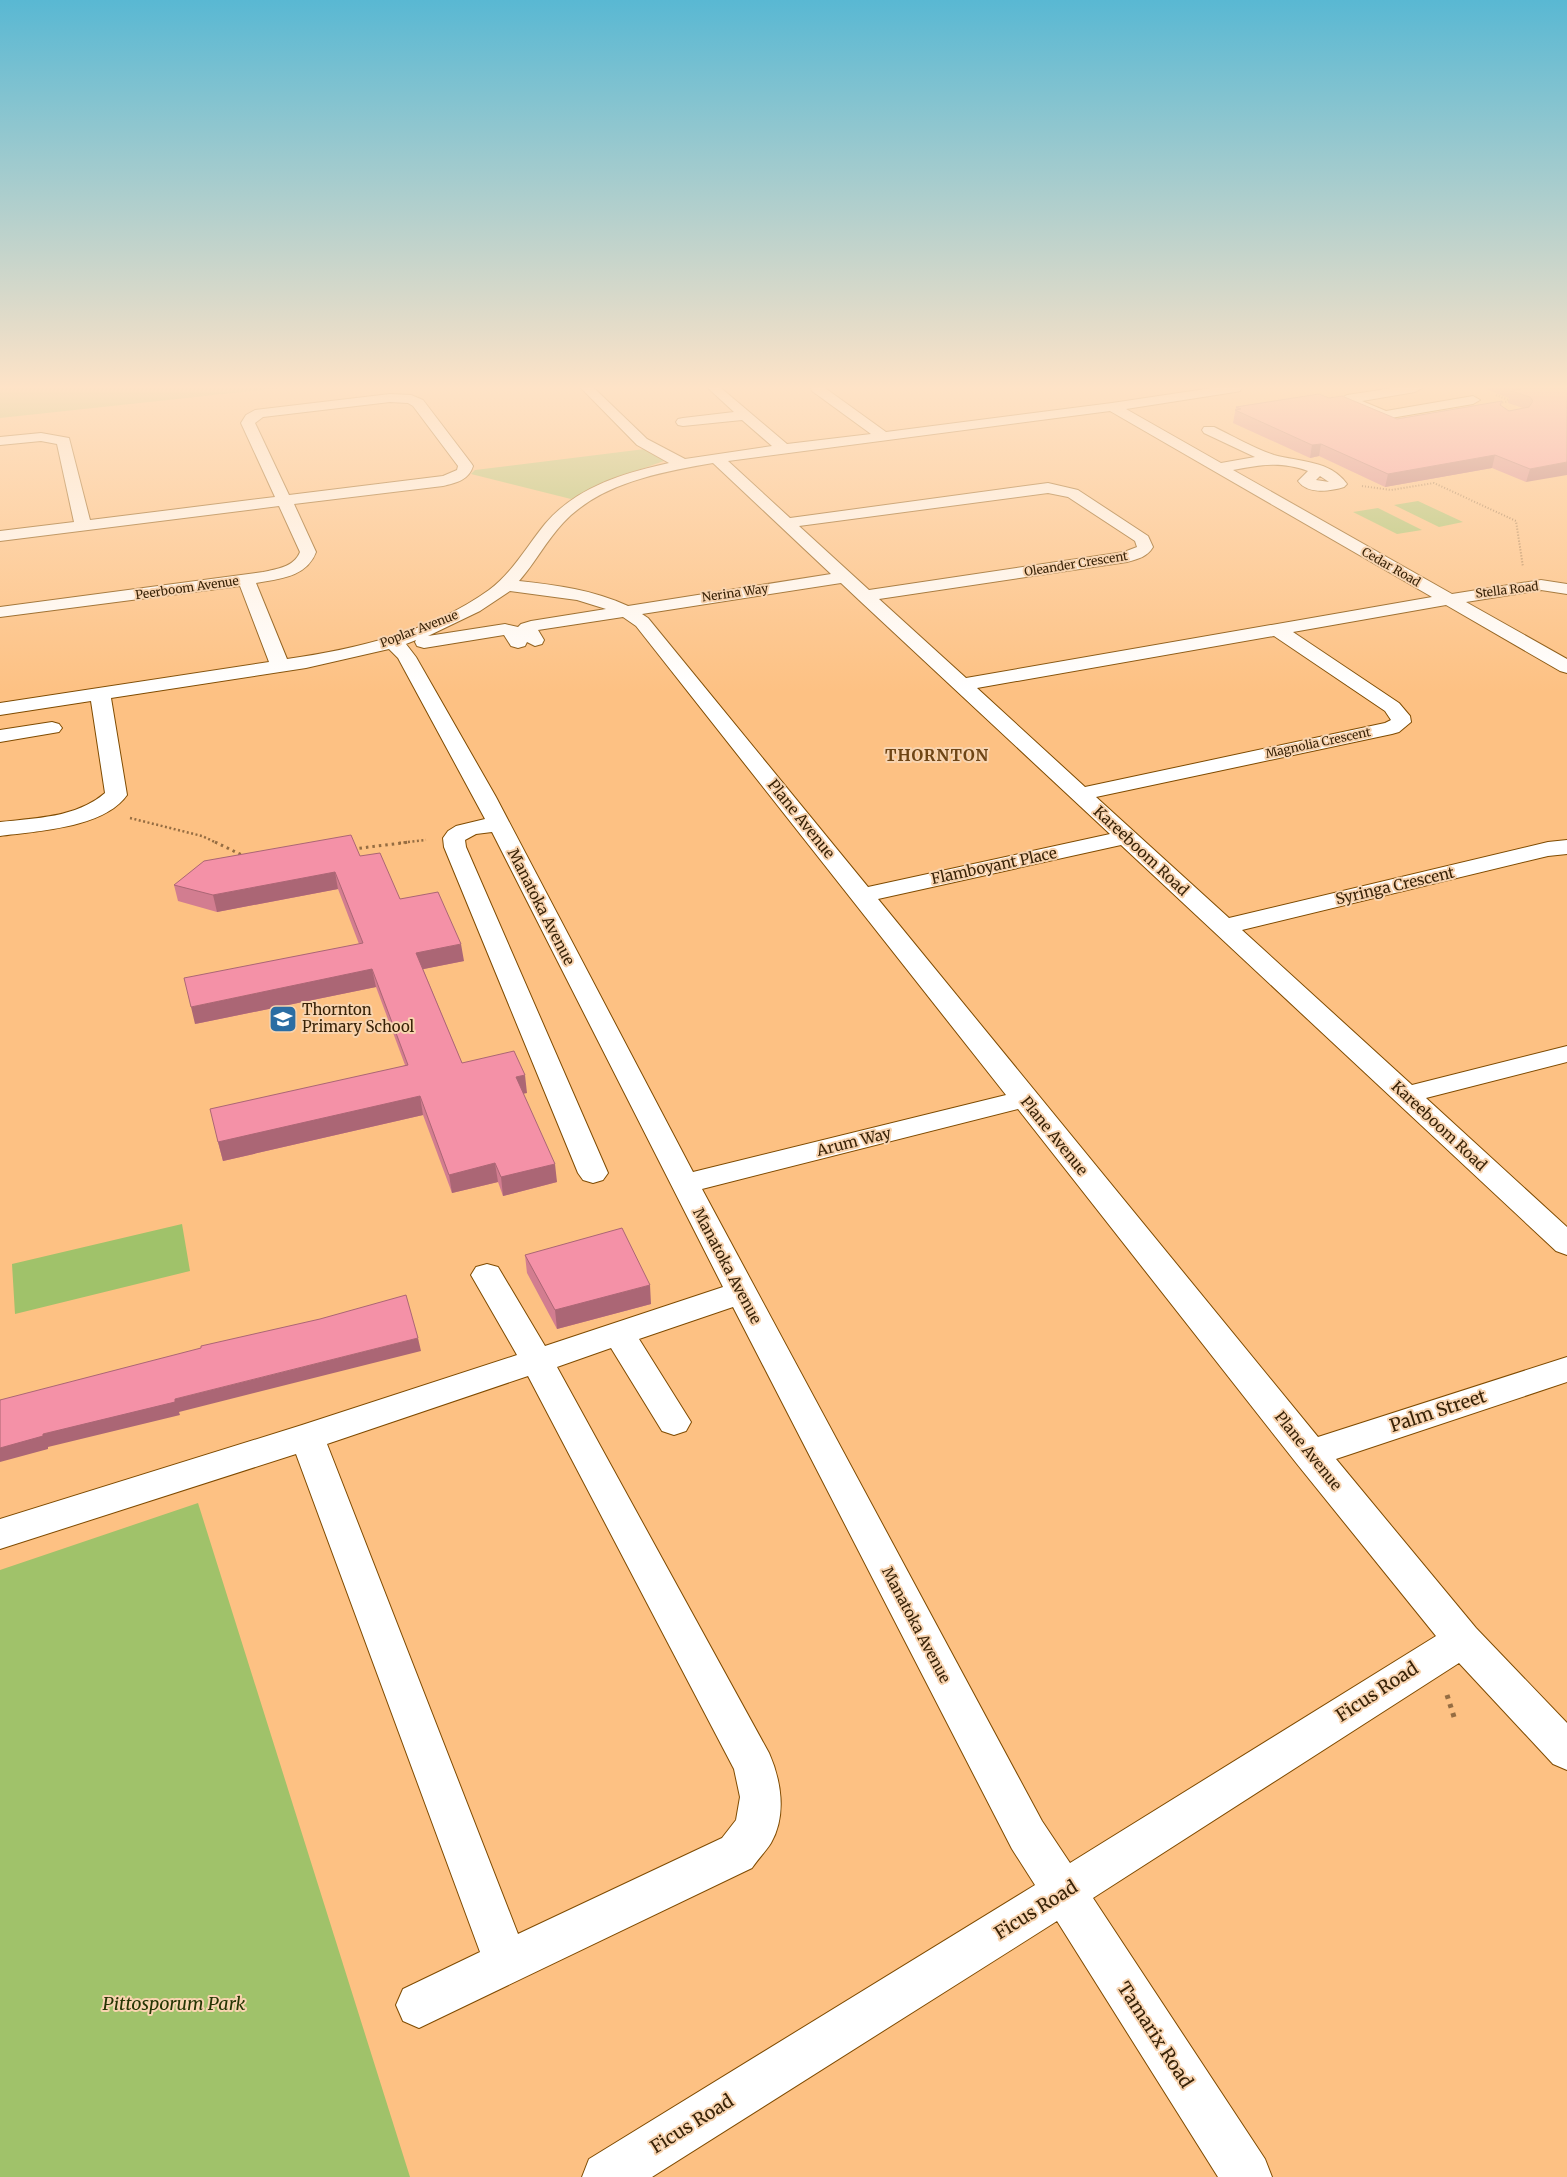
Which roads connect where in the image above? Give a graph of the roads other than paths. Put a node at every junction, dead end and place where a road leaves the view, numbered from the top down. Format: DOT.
graph roads {
  1 [pos="75,490"];
  2 [pos="280,490"];
  3 [pos="375,490"];
  4 [pos="605,490"];
  5 [pos="750,490"];
  6 [pos="1036,490"];
  7 [pos="1055,490"];
  8 [pos="1256,490"];
  9 [pos="285,501"];
  10 [pos="786,523"];
  11 [pos="83,525"];
  12 [pos="0,536"];
  13 [pos="845,577"];
  14 [pos="246,580"];
  15 [pos="506,585"];
  16 [pos="1567,589"];
  17 [pos="865,596"];
  18 [pos="1448,599"];
  19 [pos="626,611"];
  20 [pos="0,612"];
  21 [pos="1276,629"];
  22 [pos="394,644"];
  23 [pos="280,666"];
  24 [pos="1567,667"];
  25 [pos="962,685"];
  26 [pos="100,693"];
  27 [pos="9,707"];
  28 [pos="52,728"];
  29 [pos="10,735"];
  30 [pos="1080,794"];
  31 [pos="499,824"];
  32 [pos="0,827"];
  33 [pos="1126,837"];
  34 [pos="1567,847"];
  35 [pos="862,895"];
  36 [pos="1223,927"];
  37 [pos="1567,1054"];
  38 [pos="1406,1095"];
  39 [pos="1024,1099"];
  40 [pos="593,1172"];
  41 [pos="684,1184"];
  42 [pos="1567,1244"];
  43 [pos="487,1275"];
  44 [pos="741,1293"];
  45 [pos="619,1334"];
  46 [pos="537,1361"];
  47 [pos="1567,1369"];
  48 [pos="674,1422"];
  49 [pos="307,1437"];
  50 [pos="1309,1454"];
  51 [pos="0,1534"];
  52 [pos="1462,1640"];
  53 [pos="1567,1752"];
  54 [pos="1064,1892"];
  55 [pos="507,1963"];
  56 [pos="419,2006"];
  57 [pos="607,2177"];
  58 [pos="1247,2177"];
  1 -- 11 [label="street"];
  2 -- 9 [label="street"];
  3 -- 9 [label="street"];
  4 -- 15 [label="street, Poplar Avenue"];
  5 -- 10 [label="street, Kareeboom Road"];
  6 -- 10 [label="street, Oleander Crescent"];
  7 -- 17 [label="street, Oleander Crescent"];
  8 -- 18 [label="street, Cedar Road"];
  9 -- 11 [label="street"];
  9 -- 14 [label="street, Peerboom Avenue"];
  10 -- 13 [label="street, Kareeboom Road"];
  11 -- 12 [label="street"];
  13 -- 17 [label="street, Kareeboom Road"];
  13 -- 19 [label="street, Nerina Way"];
  14 -- 20 [label="street, Peerboom Avenue"];
  14 -- 23 [label="street"];
  15 -- 19 [label="street, Plane Avenue"];
  15 -- 22 [label="street, Poplar Avenue"];
  16 -- 18 [label="street, Stella Road"];
  17 -- 25 [label="street, Kareeboom Road"];
  18 -- 21 [label="street"];
  18 -- 24 [label="street, Cedar Road"];
  19 -- 22 [label="street, Nerina Way"];
  19 -- 35 [label="street, Plane Avenue"];
  21 -- 25 [label="street"];
  21 -- 30 [label="street, Magnolia Crescent"];
  22 -- 23 [label="street, Poplar Avenue"];
  22 -- 31 [label="street, Manatoka Avenue"];
  23 -- 26 [label="street, Poplar Avenue"];
  25 -- 30 [label="street, Kareeboom Road"];
  26 -- 27 [label="street, Poplar Avenue"];
  26 -- 32 [label="street"];
  27 -- 29 [label="street"];
  28 -- 29 [label="street"];
  30 -- 33 [label="street, Kareeboom Road"];
  31 -- 40 [label="street"];
  31 -- 41 [label="street, Manatoka Avenue"];
  33 -- 35 [label="street, Flamboyant Place"];
  33 -- 36 [label="street, Kareeboom Road"];
  34 -- 36 [label="street, Syringa Crescent"];
  35 -- 39 [label="street, Plane Avenue"];
  36 -- 38 [label="street, Kareeboom Road"];
  37 -- 38 [label="street"];
  38 -- 42 [label="street, Kareeboom Road"];
  39 -- 41 [label="street, Arum Way"];
  39 -- 50 [label="street, Plane Avenue"];
  41 -- 44 [label="street, Manatoka Avenue"];
  43 -- 46 [label="street"];
  44 -- 45 [label="street"];
  44 -- 54 [label="street, Manatoka Avenue"];
  45 -- 46 [label="street"];
  45 -- 48 [label="street"];
  46 -- 49 [label="street"];
  46 -- 55 [label="street"];
  47 -- 50 [label="street, Palm Street"];
  49 -- 51 [label="street"];
  49 -- 55 [label="street"];
  50 -- 52 [label="street, Plane Avenue"];
  52 -- 53 [label="street, Plane Avenue"];
  52 -- 54 [label="street, Ficus Road"];
  54 -- 57 [label="street, Ficus Road"];
  54 -- 58 [label="street, Tamarix Road"];
  55 -- 56 [label="street"];
}
